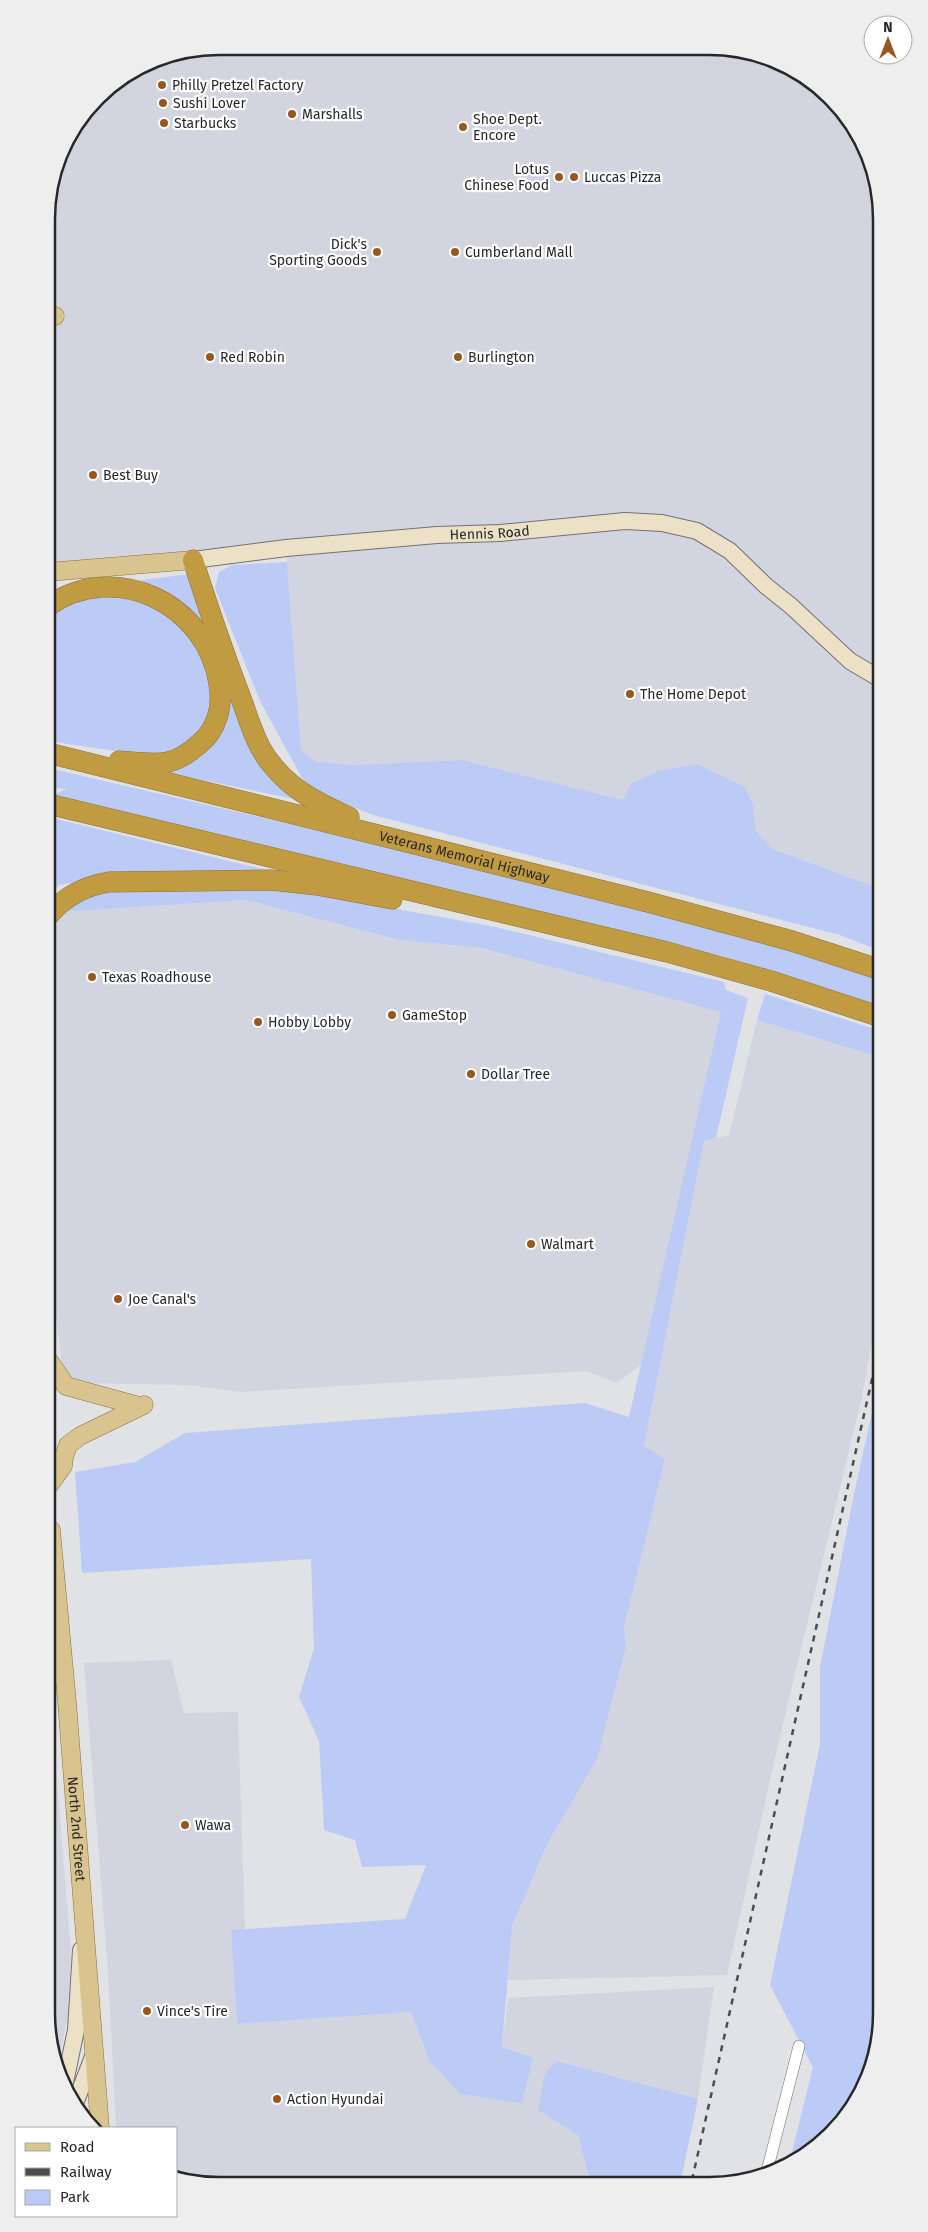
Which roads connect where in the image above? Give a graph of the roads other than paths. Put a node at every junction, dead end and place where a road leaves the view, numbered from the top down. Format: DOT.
graph roads {
  1 [pos="193,560"];
  2 [pos="55,565"];
  3 [pos="90,568"];
  4 [pos="55,571"];
  5 [pos="55,603"];
  6 [pos="873,675"];
  7 [pos="55,754"];
  8 [pos="55,755"];
  9 [pos="55,806"];
  10 [pos="538,873"];
  11 [pos="55,908"];
  12 [pos="629,943"];
  13 [pos="873,967"];
  14 [pos="873,1014"];
  15 [pos="55,1370"];
  16 [pos="55,1477"];
  17 [pos="55,1578"];
  18 [pos="55,1688"];
  19 [pos="67,1702"];
  20 [pos="85,1936"];
  21 [pos="799,2046"];
  22 [pos="94,2054"];
  23 [pos="67,2075"];
  24 [pos="78,2096"];
  25 [pos="100,2125"];
  26 [pos="768,2166"];
  1 -- 3 [label="main road, Hennis Road"];
  1 -- 6 [label="street, Hennis Road"];
  1 -- 10 [label="highway"];
  2 -- 3 [label="main road"];
  3 -- 4 [label="main road, Hennis Road"];
  5 -- 7 [label="highway"];
  8 -- 10 [label="highway, Veterans Memorial Highway"];
  9 -- 12 [label="highway"];
  10 -- 13 [label="highway, Veterans Memorial Highway"];
  11 -- 12 [label="highway"];
  12 -- 14 [label="highway"];
  15 -- 16 [label="main road"];
  17 -- 19 [label="main road, North 2nd Street"];
  18 -- 19 [label="main road"];
  19 -- 20 [label="main road, North 2nd Street"];
  20 -- 22 [label="main road, North 2nd Street"];
  20 -- 23 [label="street"];
  21 -- 26 [label="street"];
  22 -- 24 [label="street"];
  22 -- 25 [label="main road, North 2nd Street"];
}
